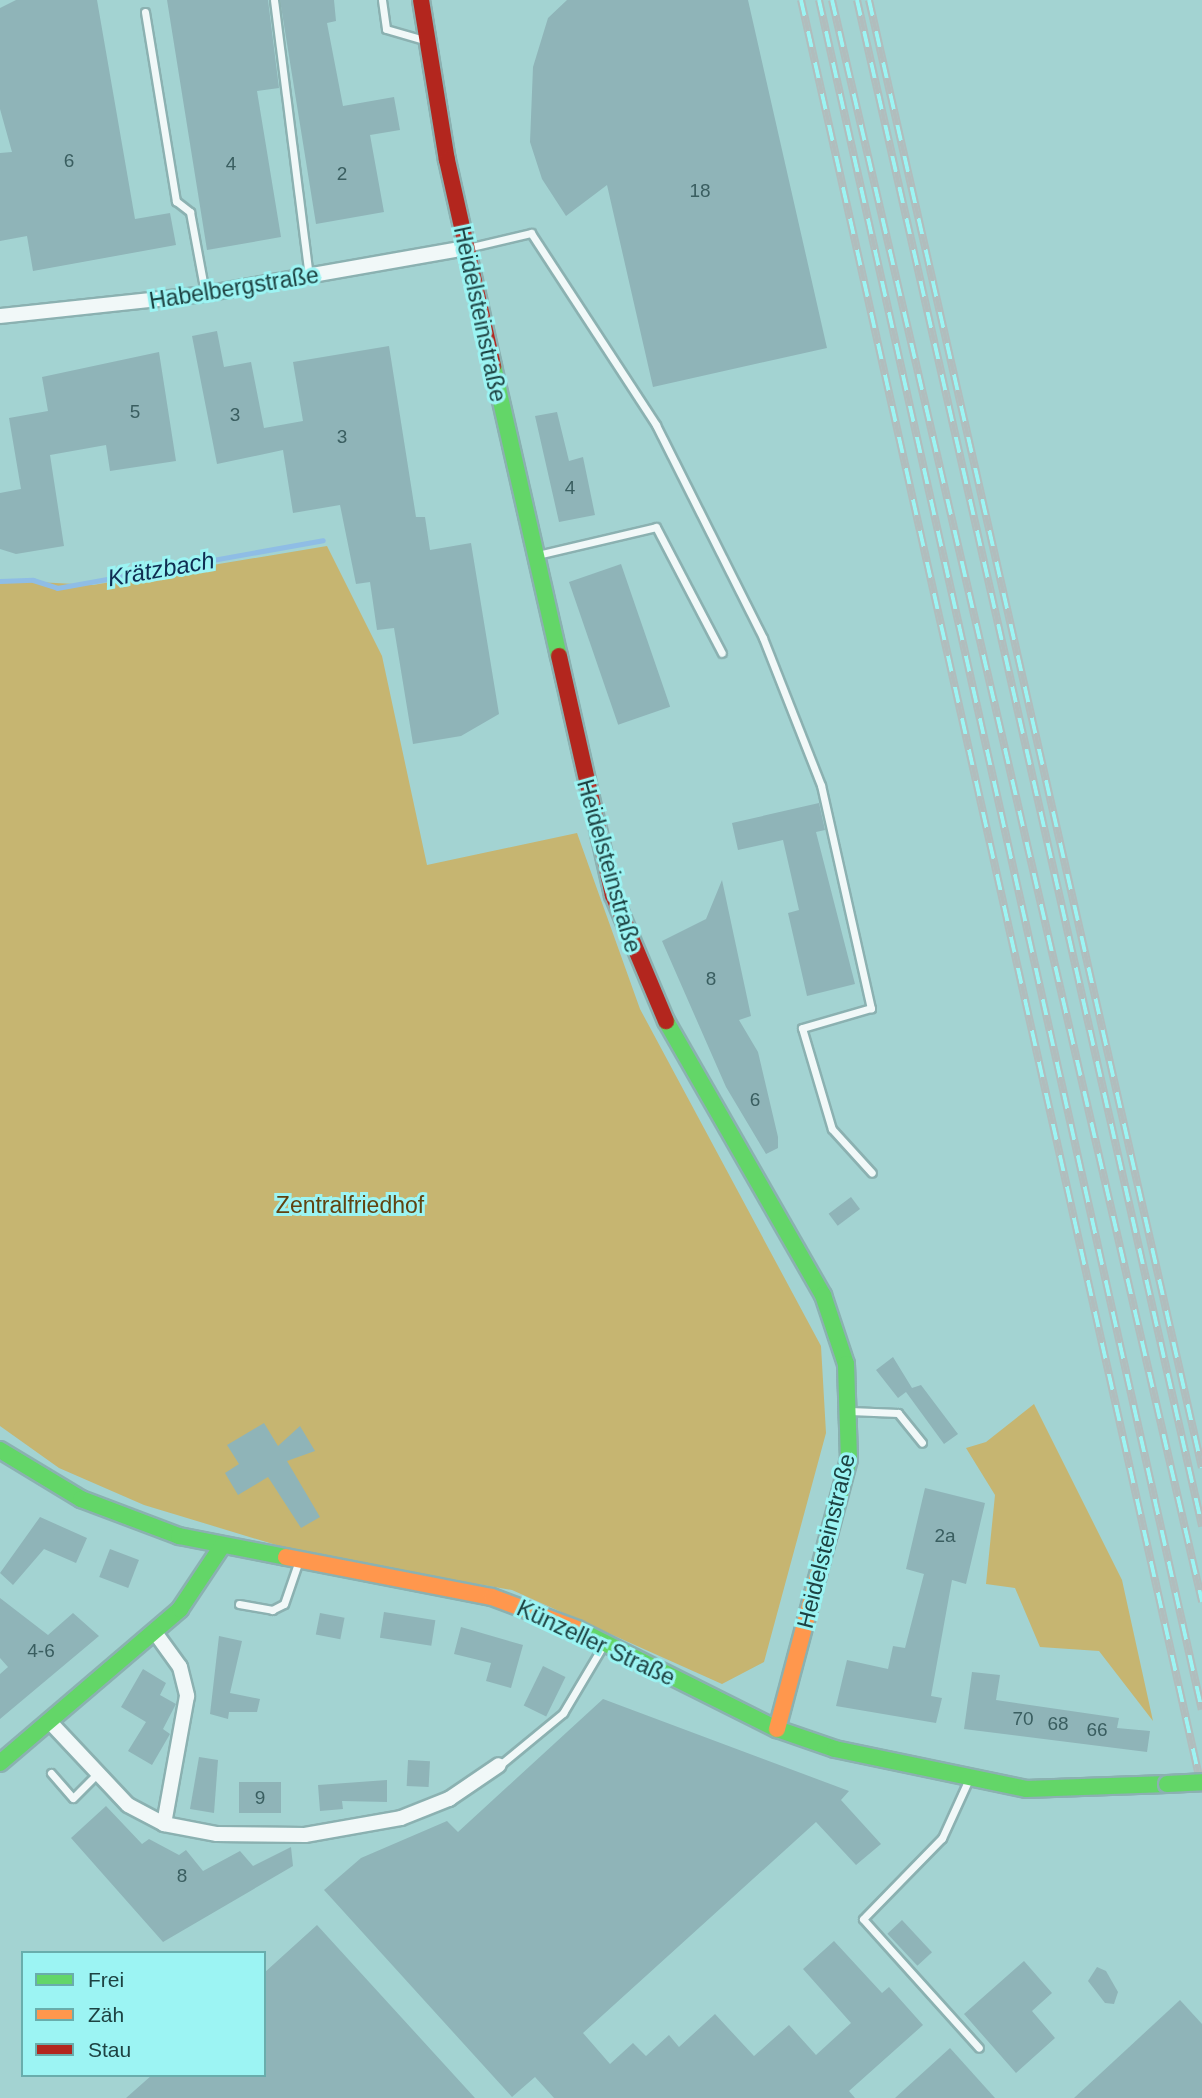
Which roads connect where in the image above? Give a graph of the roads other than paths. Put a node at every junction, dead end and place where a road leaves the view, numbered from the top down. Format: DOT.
graph roads {
  1 [pos="274,0"];
  2 [pos="382,0"];
  3 [pos="421,0"];
  4 [pos="145,12"];
  5 [pos="424,40"];
  6 [pos="466,248"];
  7 [pos="309,276"];
  8 [pos="205,294"];
  9 [pos="0,316"];
  10 [pos="533,556"];
  11 [pos="722,653"];
  12 [pos="872,1173"];
  13 [pos="850,1411"];
  14 [pos="922,1443"];
  15 [pos="0,1450"];
  16 [pos="222,1546"];
  17 [pos="298,1563"];
  18 [pos="239,1604"];
  19 [pos="154,1631"];
  20 [pos="604,1643"];
  21 [pos="49,1721"];
  22 [pos="777,1729"];
  23 [pos="0,1763"];
  24 [pos="499,1765"];
  25 [pos="51,1773"];
  26 [pos="95,1776"];
  27 [pos="968,1781"];
  28 [pos="1202,1782"];
  29 [pos="164,1824"];
  30 [pos="979,2048"];
  1 -- 7 [label="lane"];
  2 -- 5 [label="lane"];
  3 -- 5 [label="main road, Heidelsteinstraße"];
  4 -- 8 [label="lane"];
  5 -- 6 [label="main road, Heidelsteinstraße"];
  6 -- 7 [label="street, Habelbergstraße"];
  6 -- 10 [label="main road, Heidelsteinstraße"];
  6 -- 12 [label="lane"];
  7 -- 8 [label="street, Habelbergstraße"];
  8 -- 9 [label="street, Habelbergstraße"];
  10 -- 11 [label="lane"];
  10 -- 13 [label="main road, Heidelsteinstraße"];
  13 -- 14 [label="lane"];
  13 -- 22 [label="main road, Heidelsteinstraße"];
  15 -- 16 [label="main road, Künzeller Straße"];
  16 -- 17 [label="main road, Künzeller Straße"];
  16 -- 19 [label="main road"];
  17 -- 18 [label="lane"];
  17 -- 20 [label="main road, Künzeller Straße"];
  19 -- 21 [label="main road"];
  19 -- 29 [label="street"];
  20 -- 22 [label="main road, Künzeller Straße"];
  20 -- 24 [label="lane"];
  21 -- 23 [label="main road"];
  21 -- 26 [label="street"];
  22 -- 27 [label="main road, Künzeller Straße"];
  24 -- 29 [label="street"];
  25 -- 26 [label="lane"];
  26 -- 29 [label="street"];
  27 -- 28 [label="main road, Künzeller Straße, bridge"];
  27 -- 30 [label="lane"];
}
